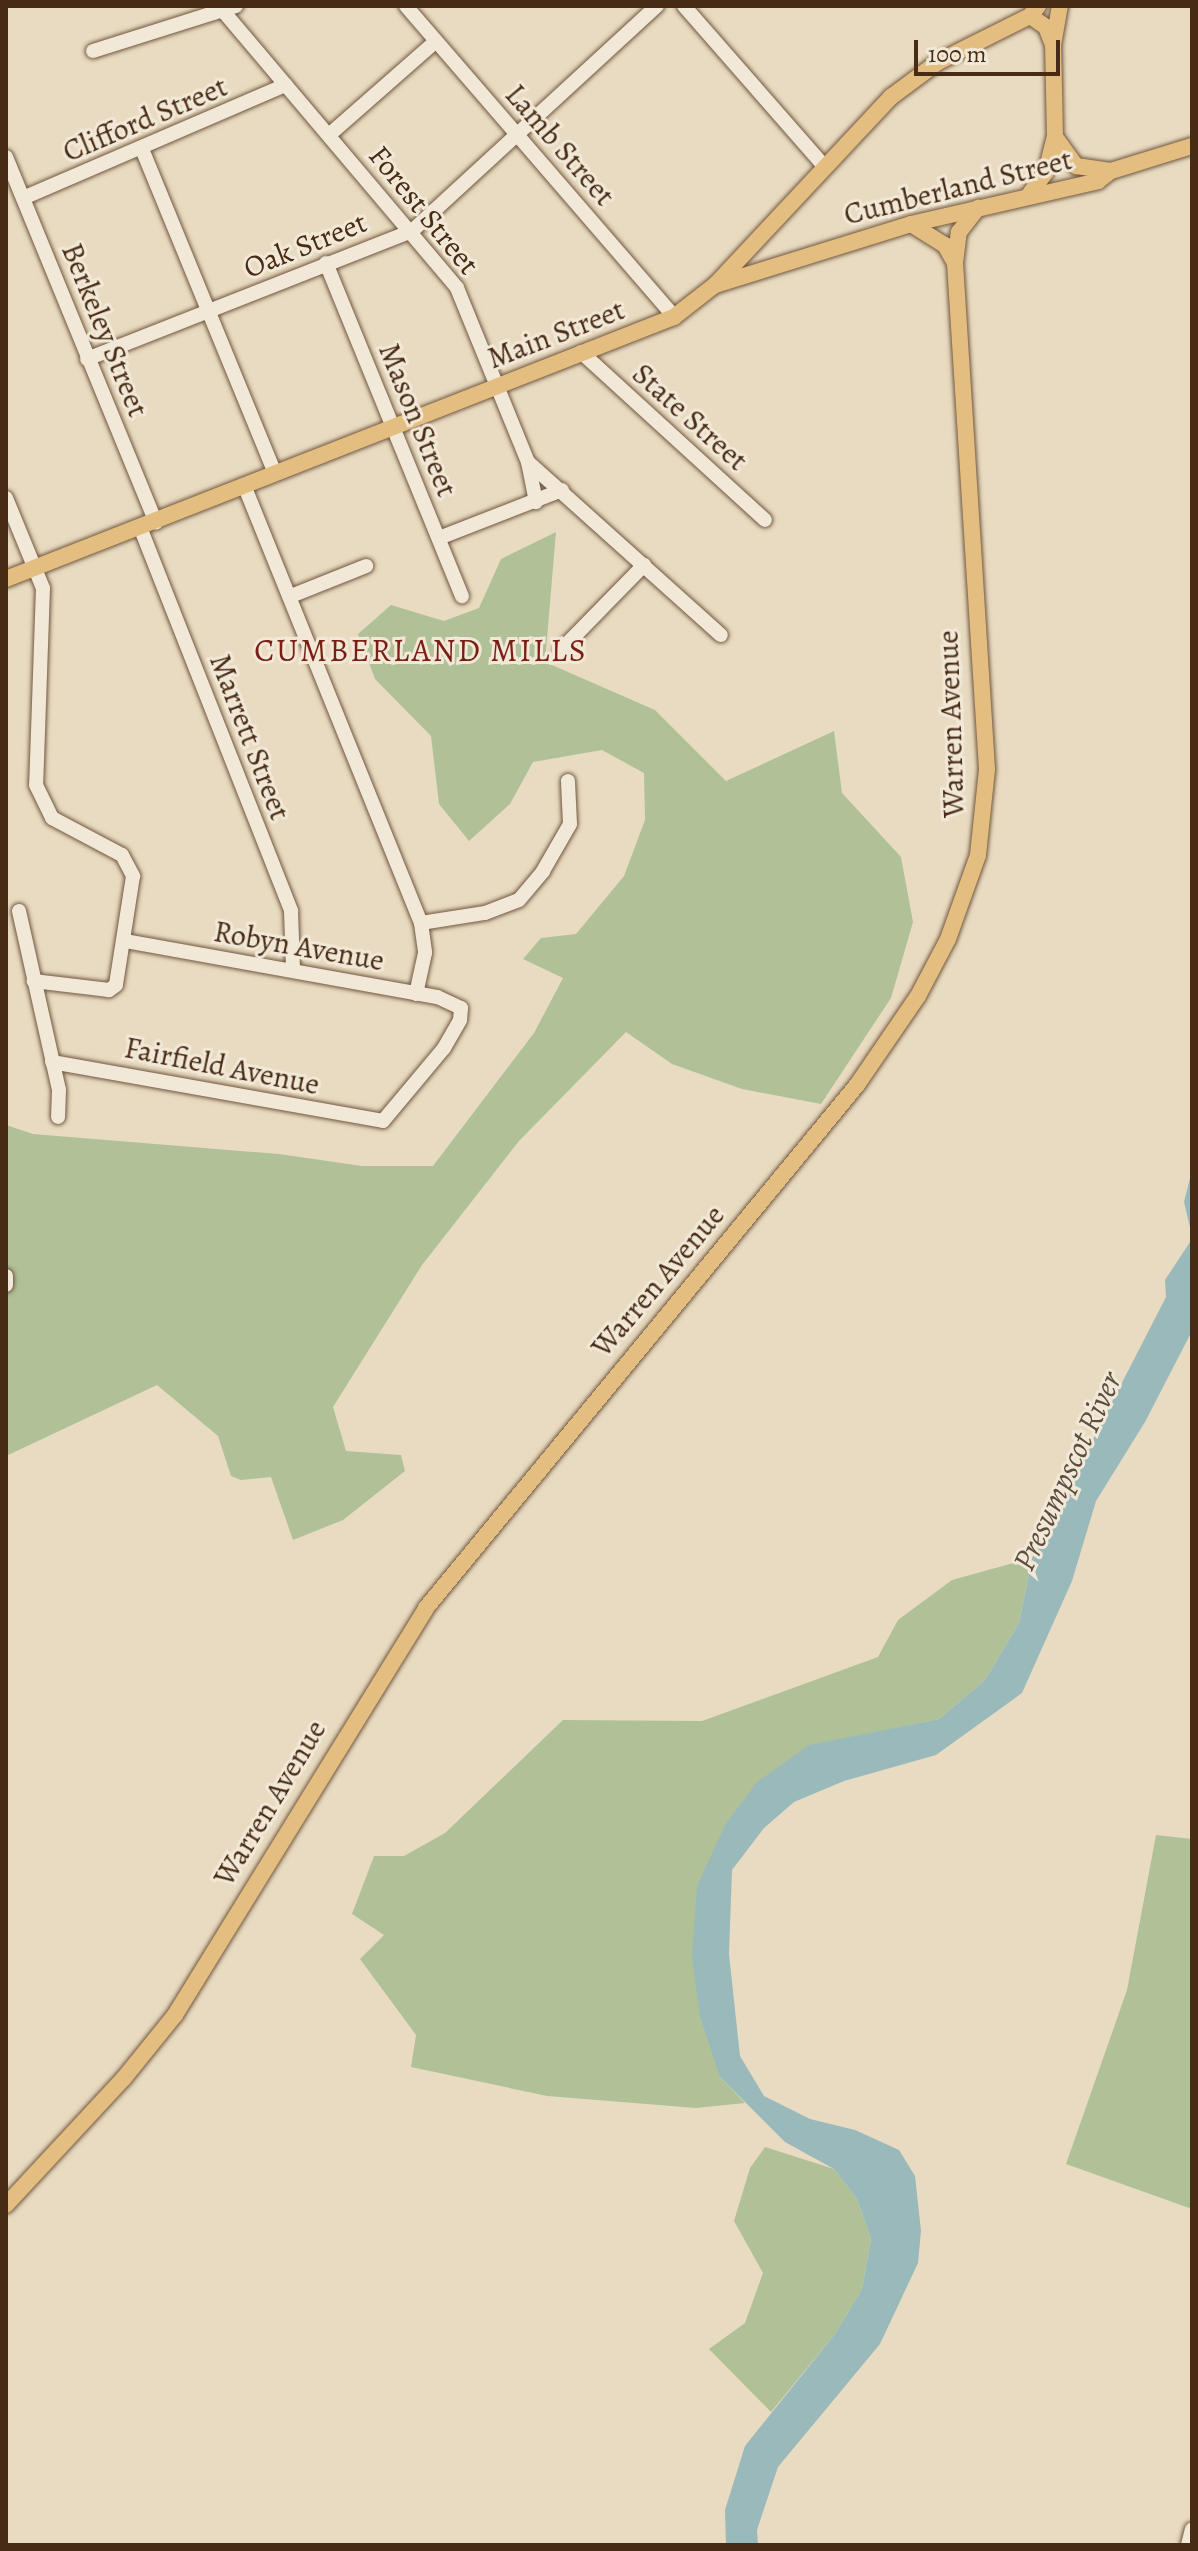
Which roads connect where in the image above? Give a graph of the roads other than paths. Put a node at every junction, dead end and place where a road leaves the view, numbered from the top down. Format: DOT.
graph roads {
  1 [pos="406,6"];
  2 [pos="657,6"];
  3 [pos="684,6"];
  4 [pos="1060,6"];
  5 [pos="226,7"];
  6 [pos="1034,11"];
  7 [pos="436,41"];
  8 [pos="1053,45"];
  9 [pos="93,51"];
  10 [pos="286,85"];
  11 [pos="329,135"];
  12 [pos="517,135"];
  13 [pos="1055,137"];
  14 [pos="1192,146"];
  15 [pos="142,149"];
  16 [pos="6,157"];
  17 [pos="823,165"];
  18 [pos="1111,171"];
  19 [pos="1029,195"];
  20 [pos="23,198"];
  21 [pos="978,208"];
  22 [pos="770,222"];
  23 [pos="911,224"];
  24 [pos="412,231"];
  25 [pos="779,262"];
  26 [pos="326,263"];
  27 [pos="955,263"];
  28 [pos="715,285"];
  29 [pos="209,312"];
  30 [pos="674,317"];
  31 [pos="581,352"];
  32 [pos="87,359"];
  33 [pos="496,387"];
  34 [pos="392,427"];
  35 [pos="528,462"];
  36 [pos="275,473"];
  37 [pos="244,485"];
  38 [pos="562,490"];
  39 [pos="6,498"];
  40 [pos="536,502"];
  41 [pos="765,520"];
  42 [pos="148,524"];
  43 [pos="439,538"];
  44 [pos="644,565"];
  45 [pos="366,566"];
  46 [pos="35,567"];
  47 [pos="6,579"];
  48 [pos="291,596"];
  49 [pos="462,596"];
  50 [pos="721,635"];
  51 [pos="561,650"];
  52 [pos="568,781"];
  53 [pos="19,911"];
  54 [pos="421,923"];
  55 [pos="126,941"];
  56 [pos="293,969"];
  57 [pos="34,981"];
  58 [pos="416,994"];
  59 [pos="52,1062"];
  60 [pos="58,1117"];
  61 [pos="383,1121"];
  62 [pos="6,1276"];
  63 [pos="6,1285"];
  64 [pos="6,2205"];
  65 [pos="1192,2529"];
  66 [pos="1188,2545"];
  1 -- 7 [label="street, Lamb Street"];
  2 -- 12 [label="street, Oak Street"];
  3 -- 17 [label="street"];
  4 -- 8 [label="main road"];
  5 -- 9 [label="street"];
  5 -- 10 [label="street, Forest Street"];
  6 -- 8 [label="main road"];
  6 -- 17 [label="main road, Main Street"];
  7 -- 11 [label="street"];
  7 -- 12 [label="street, Lamb Street"];
  8 -- 13 [label="main road"];
  10 -- 11 [label="street, Forest Street"];
  10 -- 15 [label="street, Clifford Street"];
  11 -- 24 [label="street, Forest Street"];
  12 -- 24 [label="street, Oak Street"];
  12 -- 30 [label="street, Lamb Street"];
  13 -- 18 [label="main road"];
  13 -- 19 [label="main road"];
  14 -- 18 [label="main road, Cumberland Street"];
  15 -- 20 [label="street, Clifford Street"];
  15 -- 29 [label="street"];
  16 -- 20 [label="street, Berkeley Street"];
  17 -- 22 [label="main road, Main Street"];
  18 -- 19 [label="main road, Cumberland Street"];
  19 -- 21 [label="main road, Cumberland Street"];
  20 -- 32 [label="street, Berkeley Street"];
  21 -- 23 [label="main road, Cumberland Street"];
  21 -- 27 [label="main road, Warren Avenue"];
  22 -- 25 [label="main road"];
  22 -- 28 [label="main road, Main Street"];
  23 -- 25 [label="main road, Cumberland Street"];
  23 -- 27 [label="main road"];
  24 -- 26 [label="street, Oak Street"];
  24 -- 33 [label="street, Forest Street"];
  25 -- 28 [label="main road, Cumberland Street"];
  26 -- 29 [label="street, Oak Street"];
  26 -- 34 [label="street, Mason Street"];
  27 -- 64 [label="main road, Warren Avenue"];
  28 -- 30 [label="main road, Main Street"];
  29 -- 32 [label="street, Oak Street"];
  29 -- 36 [label="street"];
  30 -- 31 [label="main road, Main Street"];
  31 -- 33 [label="main road, Main Street"];
  31 -- 41 [label="street, State Street"];
  32 -- 42 [label="street, Berkeley Street"];
  33 -- 34 [label="main road, Main Street"];
  33 -- 35 [label="street, Forest Street"];
  34 -- 36 [label="main road, Main Street"];
  34 -- 43 [label="street, Mason Street"];
  35 -- 38 [label="street, Forest Street"];
  35 -- 40 [label="street"];
  36 -- 37 [label="main road, Main Street"];
  37 -- 42 [label="main road, Main Street"];
  37 -- 48 [label="street"];
  38 -- 40 [label="street"];
  38 -- 44 [label="street, Forest Street"];
  39 -- 46 [label="street"];
  40 -- 43 [label="street"];
  42 -- 46 [label="main road, Main Street"];
  42 -- 56 [label="street, Marrett Street"];
  43 -- 49 [label="street, Mason Street"];
  44 -- 50 [label="street, Forest Street"];
  44 -- 51 [label="street"];
  45 -- 48 [label="street"];
  46 -- 47 [label="main road, Main Street"];
  46 -- 55 [label="street"];
  48 -- 54 [label="street"];
  52 -- 54 [label="street"];
  53 -- 57 [label="street"];
  54 -- 58 [label="street"];
  55 -- 56 [label="street, Robyn Avenue"];
  55 -- 57 [label="street"];
  56 -- 58 [label="street, Robyn Avenue"];
  57 -- 59 [label="street"];
  58 -- 61 [label="street, Robyn Avenue"];
  59 -- 60 [label="street"];
  59 -- 61 [label="street, Fairfield Avenue"];
  62 -- 63 [label="street"];
  65 -- 66 [label="street"];
}
